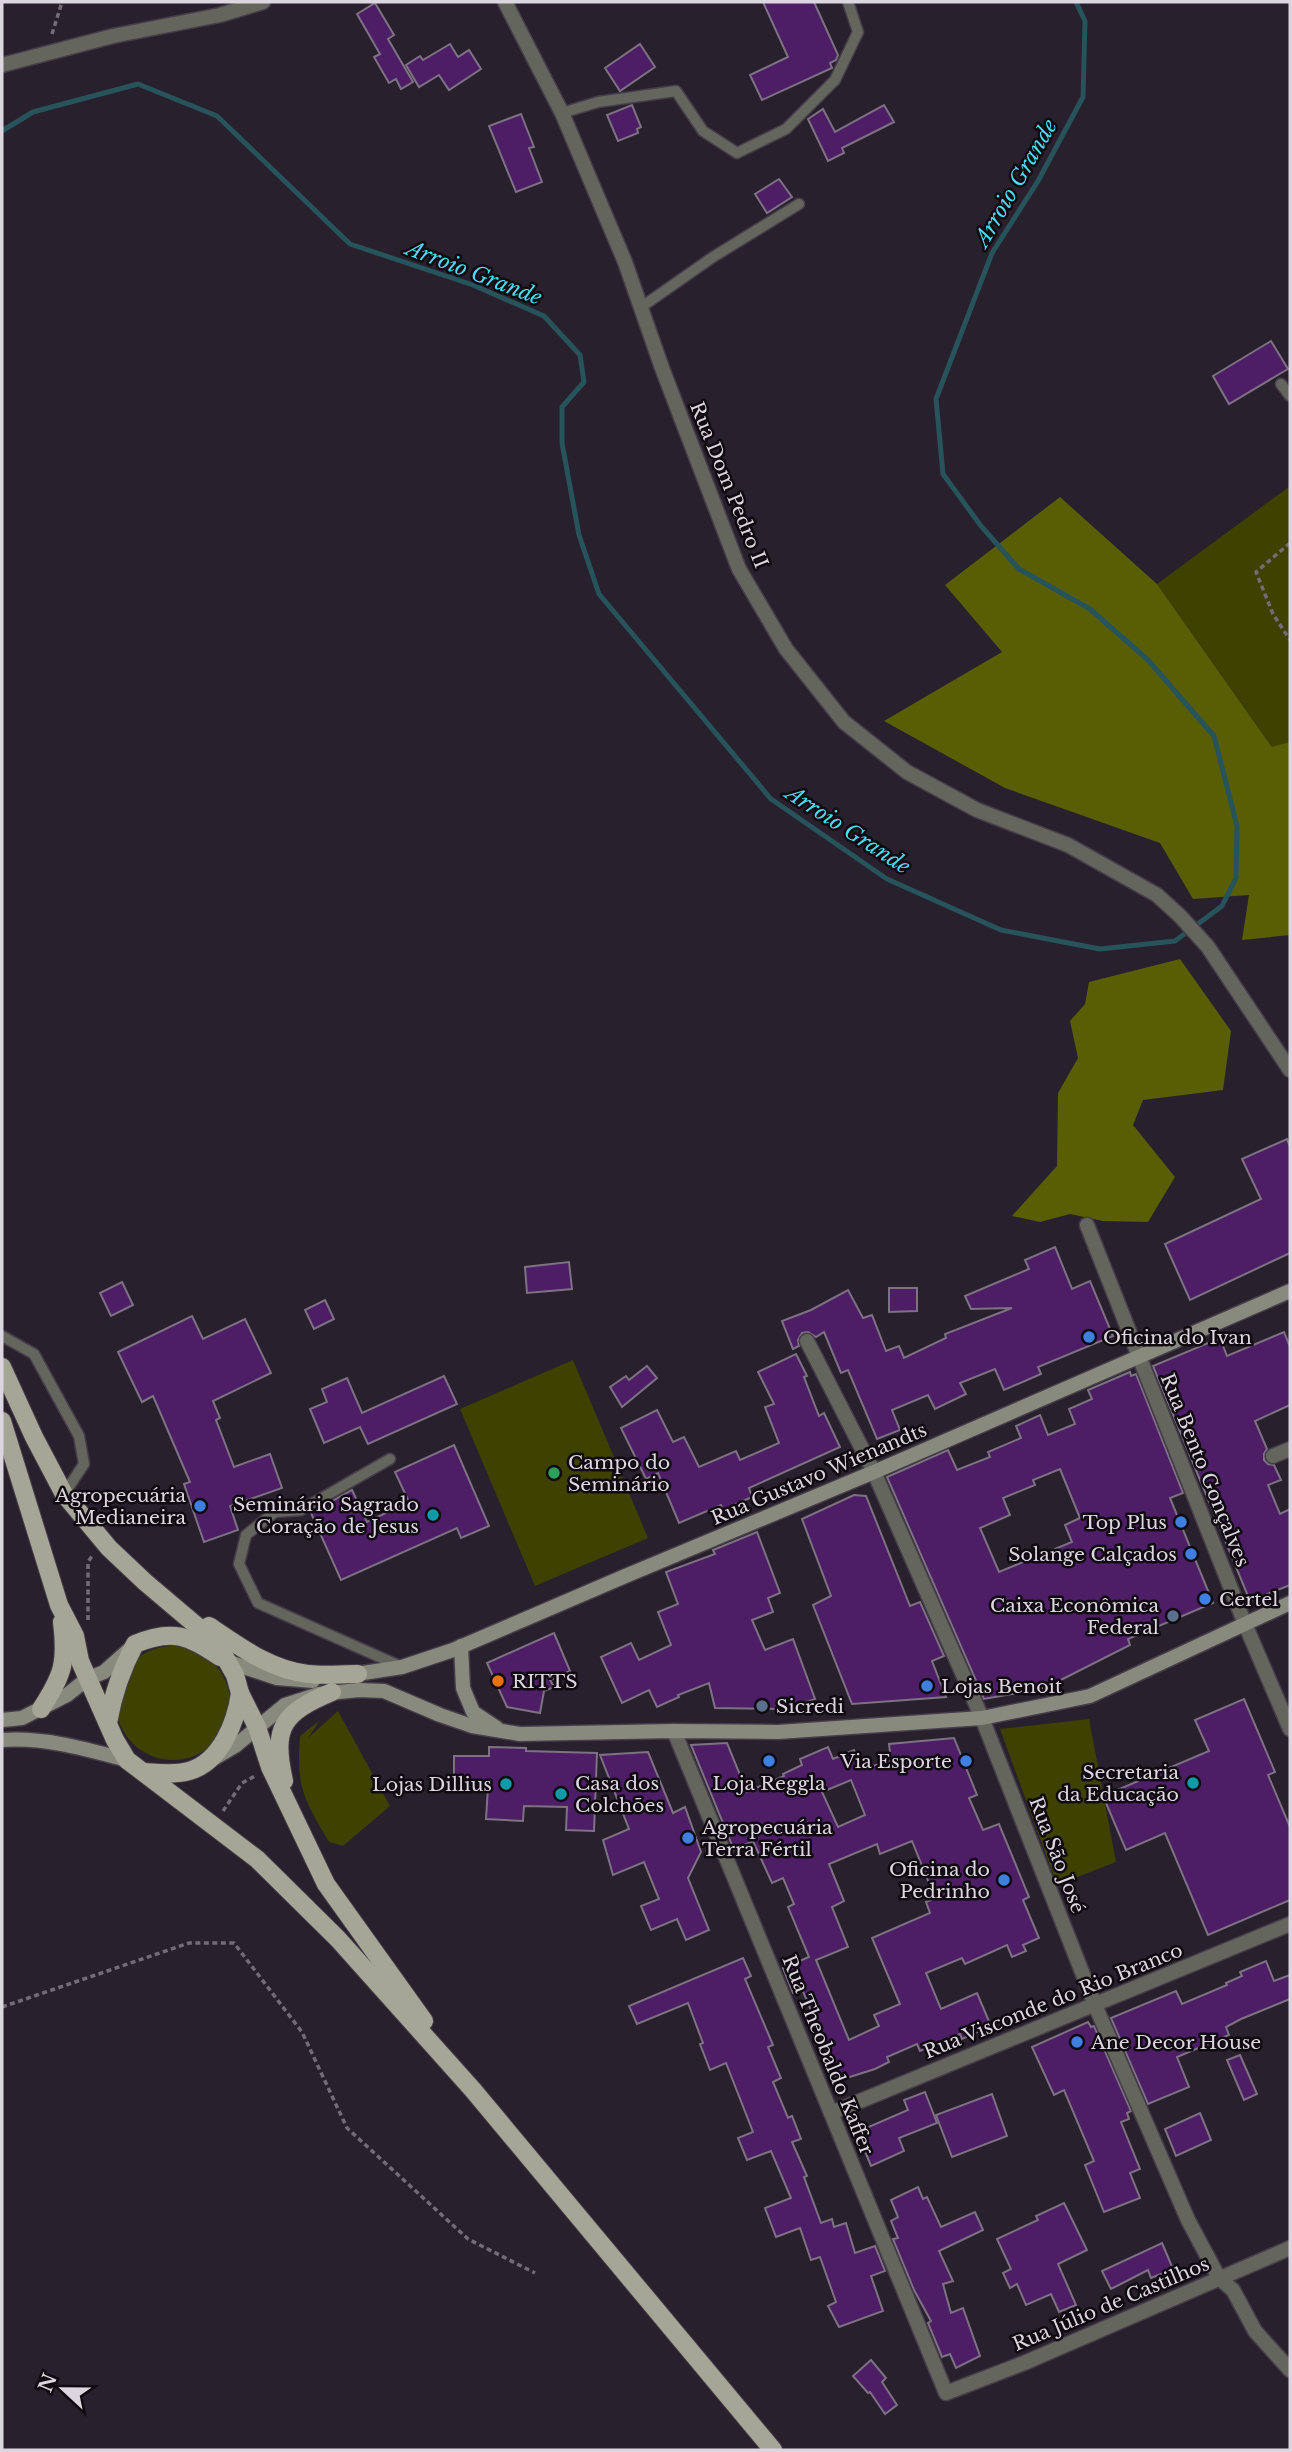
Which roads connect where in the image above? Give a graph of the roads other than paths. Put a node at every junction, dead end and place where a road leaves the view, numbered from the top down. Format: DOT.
graph roads {
  1 [pos="263,2"];
  2 [pos="505,2"];
  3 [pos="848,2"];
  4 [pos="2,65"];
  5 [pos="562,113"];
  6 [pos="799,204"];
  7 [pos="640,308"];
  8 [pos="1281,384"];
  9 [pos="1290,396"];
  10 [pos="1290,1070"];
  11 [pos="1087,1225"];
  12 [pos="1290,1291"];
  13 [pos="2,1336"];
  14 [pos="807,1341"];
  15 [pos="1139,1357"];
  16 [pos="2,1367"];
  17 [pos="2,1421"];
  18 [pos="1290,1449"];
  19 [pos="1273,1457"];
  20 [pos="390,1459"];
  21 [pos="874,1472"];
  22 [pos="64,1494"];
  23 [pos="145,1583"];
  24 [pos="1290,1603"];
  25 [pos="59,1605"];
  26 [pos="1245,1624"];
  27 [pos="135,1644"];
  28 [pos="461,1646"];
  29 [pos="226,1661"];
  30 [pos="402,1667"];
  31 [pos="87,1679"];
  32 [pos="358,1682"];
  33 [pos="332,1692"];
  34 [pos="240,1693"];
  35 [pos="41,1709"];
  36 [pos="982,1718"];
  37 [pos="2,1720"];
  38 [pos="108,1723"];
  39 [pos="257,1727"];
  40 [pos="1290,1728"];
  41 [pos="500,1731"];
  42 [pos="674,1731"];
  43 [pos="2,1740"];
  44 [pos="127,1760"];
  45 [pos="205,1764"];
  46 [pos="145,1772"];
  47 [pos="292,1815"];
  48 [pos="1290,1924"];
  49 [pos="1095,2005"];
  50 [pos="472,2090"];
  51 [pos="831,2113"];
  52 [pos="1290,2248"];
  53 [pos="1219,2278"];
  54 [pos="1290,2370"];
  55 [pos="946,2393"];
  56 [pos="774,2450"];
  1 -- 4 [label="street"];
  2 -- 5 [label="street, Rua Dom Pedro II"];
  3 -- 5 [label="lane"];
  5 -- 7 [label="street, Rua Dom Pedro II"];
  6 -- 7 [label="lane"];
  7 -- 10 [label="street, Rua Dom Pedro II"];
  8 -- 9 [label="lane"];
  11 -- 15 [label="street, Rua Bento Gonçalves"];
  12 -- 15 [label="main road, Rua Gustavo Wienandts"];
  13 -- 22 [label="lane"];
  14 -- 21 [label="street, Rua São José"];
  15 -- 21 [label="main road, Rua Gustavo Wienandts"];
  15 -- 26 [label="street, Rua Bento Gonçalves"];
  16 -- 22 [label="main road"];
  17 -- 25 [label="main road"];
  18 -- 19 [label="street"];
  20 -- 30 [label="lane"];
  21 -- 28 [label="main road, Rua Gustavo Wienandts"];
  21 -- 36 [label="street, Rua São José"];
  22 -- 23 [label="main road"];
  23 -- 29 [label="main road"];
  23 -- 32 [label="main road"];
  24 -- 26 [label="main road"];
  25 -- 31 [label="main road"];
  25 -- 35 [label="main road"];
  26 -- 36 [label="main road"];
  26 -- 40 [label="street, Rua Bento Gonçalves"];
  27 -- 29 [label="main road"];
  27 -- 31 [label="main road"];
  27 -- 38 [label="main road"];
  28 -- 30 [label="main road, Rua Gustavo Wienandts"];
  28 -- 41 [label="main road"];
  29 -- 32 [label="main road"];
  29 -- 34 [label="main road"];
  30 -- 32 [label="main road, Rua Gustavo Wienandts"];
  31 -- 35 [label="main road"];
  31 -- 38 [label="main road"];
  32 -- 33 [label="main road"];
  32 -- 41 [label="main road"];
  33 -- 39 [label="main road"];
  33 -- 47 [label="main road"];
  34 -- 39 [label="main road"];
  34 -- 45 [label="main road"];
  35 -- 37 [label="main road"];
  36 -- 42 [label="main road"];
  36 -- 49 [label="street, Rua São José"];
  38 -- 44 [label="main road"];
  39 -- 45 [label="main road"];
  39 -- 47 [label="main road"];
  41 -- 42 [label="main road"];
  42 -- 51 [label="street, Rua Theobaldo Kaffer"];
  43 -- 44 [label="main road"];
  44 -- 46 [label="main road"];
  45 -- 46 [label="main road"];
  46 -- 50 [label="main road"];
  47 -- 50 [label="main road"];
  48 -- 49 [label="street, Rua Visconde do Rio Branco"];
  49 -- 51 [label="street, Rua Visconde do Rio Branco"];
  49 -- 53 [label="street, Rua São José"];
  50 -- 56 [label="main road"];
  51 -- 55 [label="street, Rua Theobaldo Kaffer"];
  52 -- 53 [label="street, Rua Júlio de Castilhos"];
  53 -- 54 [label="street, Rua São José"];
  53 -- 55 [label="street, Rua Júlio de Castilhos"];
}
